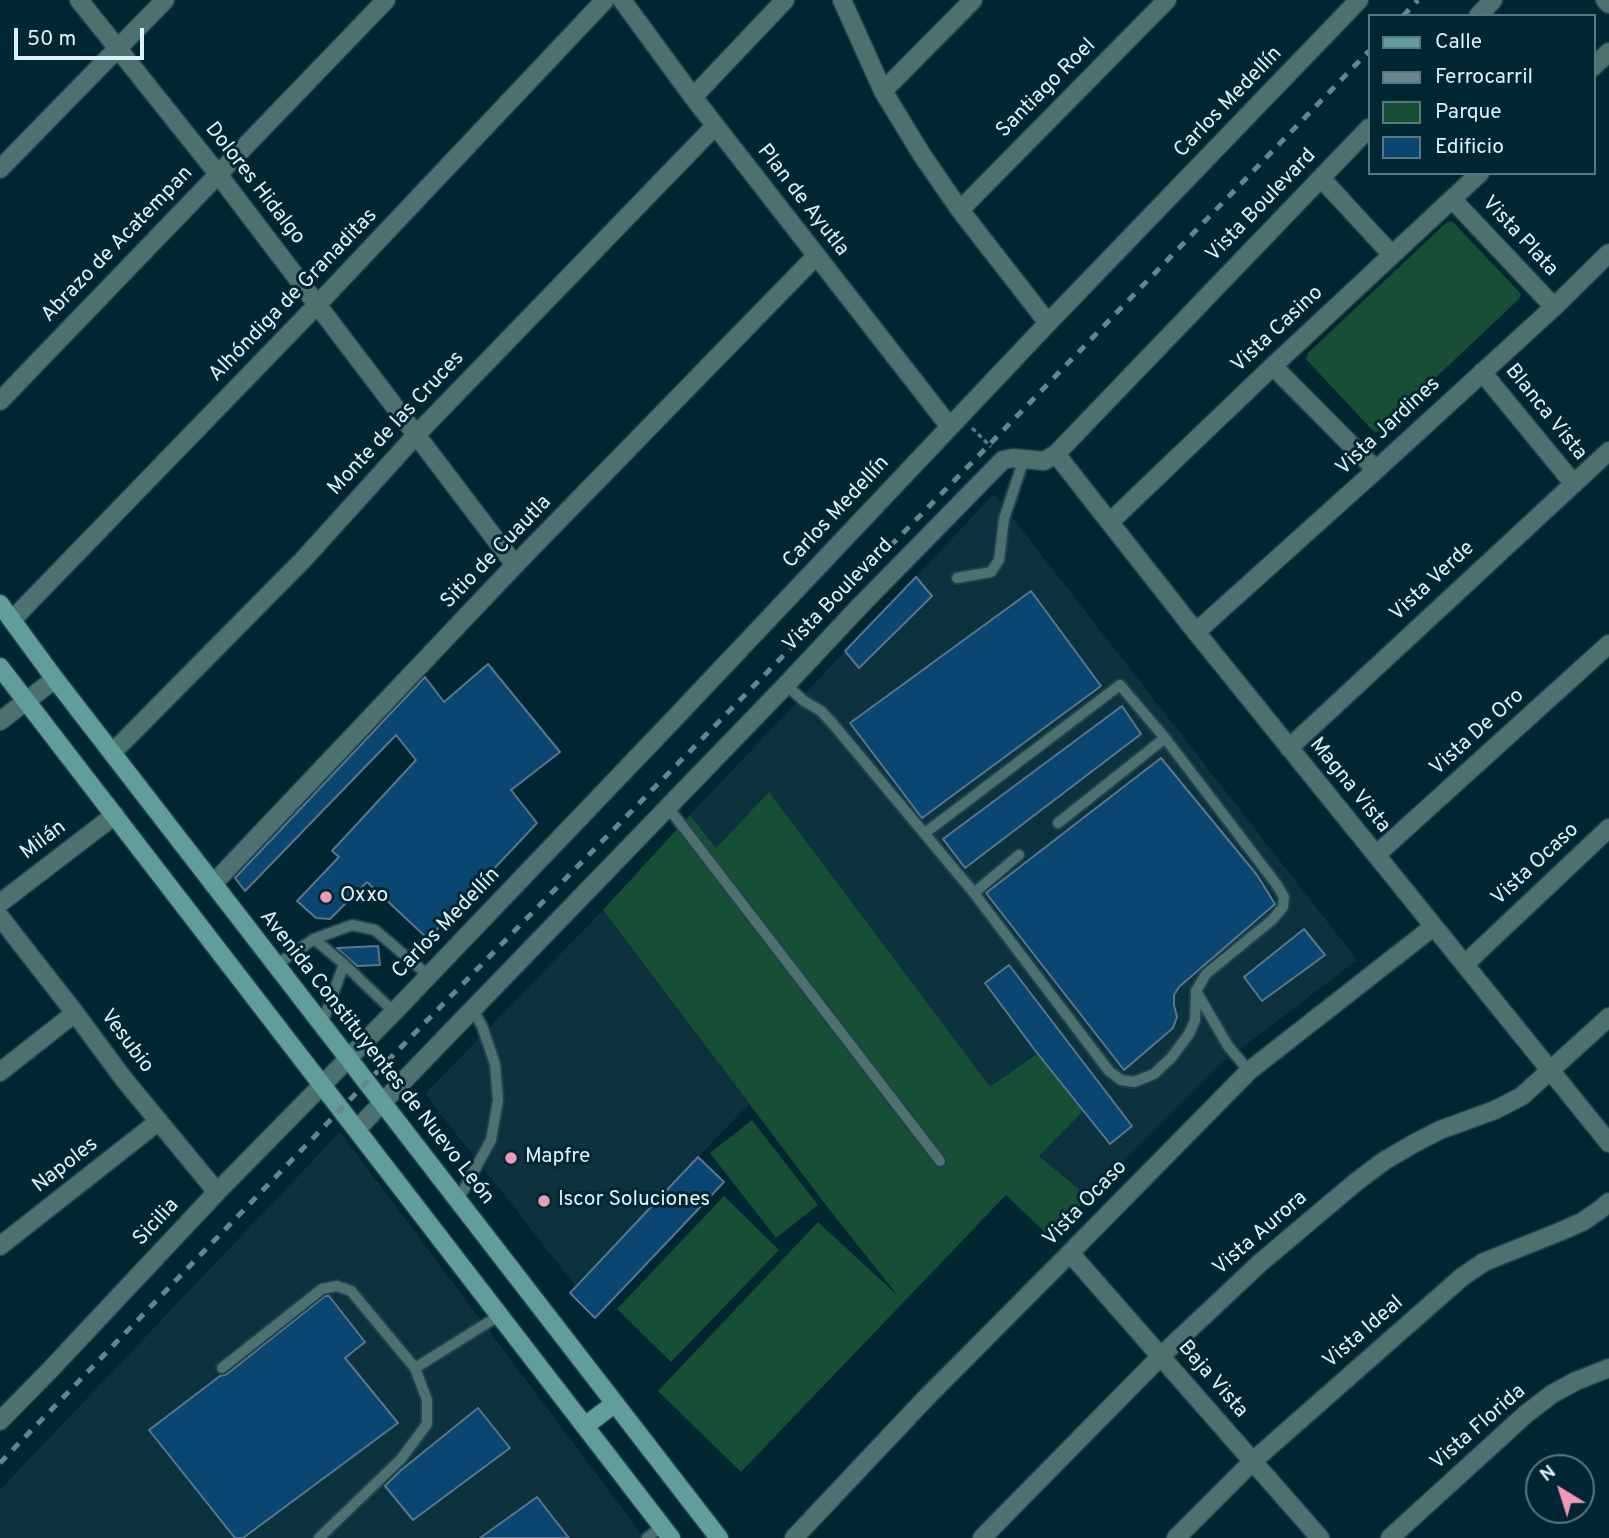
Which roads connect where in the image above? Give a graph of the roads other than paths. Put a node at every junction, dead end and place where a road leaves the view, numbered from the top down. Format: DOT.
graph roads {
  1 [pos="79,0"];
  2 [pos="165,0"];
  3 [pos="386,0"];
  4 [pos="605,0"];
  5 [pos="622,0"];
  6 [pos="785,0"];
  7 [pos="842,0"];
  8 [pos="973,0"];
  9 [pos="1167,0"];
  10 [pos="1359,0"];
  11 [pos="1493,0"];
  12 [pos="1605,0"];
  13 [pos="1609,4"];
  14 [pos="1480,14"];
  15 [pos="118,49"];
  16 [pos="1609,52"];
  17 [pos="1595,64"];
  18 [pos="884,91"];
  19 [pos="693,97"];
  20 [pos="715,126"];
  21 [pos="1368,129"];
  22 [pos="0,169"];
  23 [pos="218,174"];
  24 [pos="1478,175"];
  25 [pos="1321,178"];
  26 [pos="1452,200"];
  27 [pos="960,210"];
  28 [pos="1609,253"];
  29 [pos="816,256"];
  30 [pos="1392,256"];
  31 [pos="318,304"];
  32 [pos="1554,307"];
  33 [pos="1048,323"];
  34 [pos="1273,366"];
  35 [pos="1482,372"];
  36 [pos="0,401"];
  37 [pos="956,421"];
  38 [pos="416,433"];
  39 [pos="1609,451"];
  40 [pos="1056,454"];
  41 [pos="1024,459"];
  42 [pos="1376,470"];
  43 [pos="1574,484"];
  44 [pos="1110,522"];
  45 [pos="515,565"];
  46 [pos="957,578"];
  47 [pos="0,604"];
  48 [pos="12,620"];
  49 [pos="1196,632"];
  50 [pos="1609,644"];
  51 [pos="0,667"];
  52 [pos="55,679"];
  53 [pos="786,685"];
  54 [pos="27,701"];
  55 [pos="0,721"];
  56 [pos="1165,738"];
  57 [pos="1289,748"];
  58 [pos="112,753"];
  59 [pos="667,806"];
  60 [pos="116,815"];
  61 [pos="1058,823"];
  62 [pos="1609,828"];
  63 [pos="925,833"];
  64 [pos="1019,855"];
  65 [pos="1376,855"];
  66 [pos="213,884"];
  67 [pos="974,893"];
  68 [pos="0,903"];
  69 [pos="0,917"];
  70 [pos="1433,927"];
  71 [pos="314,939"];
  72 [pos="344,964"];
  73 [pos="1465,964"];
  74 [pos="276,965"];
  75 [pos="429,976"];
  76 [pos="1196,991"];
  77 [pos="473,1010"];
  78 [pos="75,1013"];
  79 [pos="394,1013"];
  80 [pos="1609,1017"];
  81 [pos="322,1024"];
  82 [pos="350,1059"];
  83 [pos="1551,1070"];
  84 [pos="1249,1071"];
  85 [pos="0,1072"];
  86 [pos="323,1087"];
  87 [pos="383,1103"];
  88 [pos="159,1121"];
  89 [pos="357,1129"];
  90 [pos="1609,1143"];
  91 [pos="940,1161"];
  92 [pos="217,1192"];
  93 [pos="458,1200"];
  94 [pos="1609,1202"];
  95 [pos="0,1246"];
  96 [pos="1070,1253"];
  97 [pos="500,1315"];
  98 [pos="1161,1356"];
  99 [pos="1609,1367"];
  100 [pos="222,1368"];
  101 [pos="415,1368"];
  102 [pos="614,1404"];
  103 [pos="0,1421"];
  104 [pos="585,1426"];
  105 [pos="1253,1461"];
  106 [pos="667,1532"];
  107 [pos="319,1538"];
  108 [pos="647,1538"];
  109 [pos="719,1538"];
  110 [pos="794,1538"];
  111 [pos="982,1538"];
  112 [pos="1175,1538"];
  113 [pos="1320,1538"];
  114 [pos="1390,1538"];
  1 -- 15 [label="street, Dolores Hidalgo"];
  2 -- 15 [label="street"];
  3 -- 23 [label="street, Abrazo de Acatempan"];
  4 -- 31 [label="street, Alhóndiga de Granaditas"];
  5 -- 19 [label="street, Plan de Ayutla"];
  6 -- 19 [label="street"];
  7 -- 18 [label="street"];
  8 -- 18 [label="street"];
  9 -- 27 [label="street, Santiago Roel"];
  10 -- 33 [label="street, Carlos Medellín"];
  11 -- 14 [label="street"];
  12 -- 13 [label="street"];
  15 -- 22 [label="street"];
  15 -- 23 [label="street, Dolores Hidalgo"];
  16 -- 17 [label="street"];
  18 -- 27 [label="street"];
  19 -- 20 [label="street, Plan de Ayutla"];
  20 -- 29 [label="street, Plan de Ayutla"];
  20 -- 38 [label="street, Monte de las Cruces"];
  21 -- 25 [label="street, Vista Boulevard"];
  23 -- 31 [label="street, Dolores Hidalgo"];
  23 -- 36 [label="street, Abrazo de Acatempan"];
  24 -- 26 [label="street, Vista Casino"];
  25 -- 30 [label="street"];
  25 -- 40 [label="street, Vista Boulevard"];
  26 -- 30 [label="street, Vista Casino"];
  26 -- 32 [label="street, Vista Plata"];
  27 -- 33 [label="street"];
  28 -- 32 [label="street, Vista Jardines"];
  29 -- 37 [label="street, Plan de Ayutla"];
  29 -- 45 [label="street, Sitio de Cuautla"];
  30 -- 34 [label="street, Vista Casino"];
  31 -- 38 [label="street, Dolores Hidalgo"];
  31 -- 48 [label="street, Alhóndiga de Granaditas"];
  32 -- 35 [label="street, Vista Jardines"];
  33 -- 37 [label="street, Carlos Medellín"];
  34 -- 42 [label="street"];
  34 -- 44 [label="street, Vista Casino"];
  35 -- 42 [label="street, Vista Jardines"];
  35 -- 43 [label="street, Blanca Vista"];
  37 -- 75 [label="street, Carlos Medellín"];
  38 -- 45 [label="street, Dolores Hidalgo"];
  38 -- 58 [label="street, Monte de las Cruces"];
  39 -- 43 [label="street, Vista Verde"];
  40 -- 41 [label="street"];
  40 -- 44 [label="street, Magna Vista"];
  41 -- 46 [label="lane"];
  41 -- 53 [label="street, Vista Boulevard"];
  42 -- 49 [label="street, Vista Jardines"];
  43 -- 57 [label="street, Vista Verde"];
  44 -- 49 [label="street, Magna Vista"];
  45 -- 66 [label="street, Sitio de Cuautla"];
  47 -- 48 [label="main road, Avenida Constituyentes de Nuevo León"];
  48 -- 52 [label="main road, Avenida Constituyentes de Nuevo León"];
  49 -- 57 [label="street, Magna Vista"];
  50 -- 65 [label="street, Vista De Oro"];
  51 -- 54 [label="main road"];
  52 -- 54 [label="street"];
  52 -- 58 [label="main road, Avenida Constituyentes de Nuevo León"];
  53 -- 59 [label="street, Vista Boulevard"];
  53 -- 63 [label="lane"];
  54 -- 55 [label="street"];
  54 -- 60 [label="main road"];
  56 -- 61 [label="lane"];
  56 -- 63 [label="lane"];
  56 -- 76 [label="lane"];
  57 -- 65 [label="street, Magna Vista"];
  58 -- 66 [label="main road, Avenida Constituyentes de Nuevo León"];
  59 -- 77 [label="street, Vista Boulevard"];
  59 -- 91 [label="lane"];
  60 -- 68 [label="street, Milán"];
  60 -- 86 [label="main road"];
  62 -- 73 [label="street, Vista Ocaso"];
  63 -- 67 [label="lane"];
  64 -- 67 [label="lane"];
  65 -- 70 [label="street, Magna Vista"];
  66 -- 74 [label="main road, Avenida Constituyentes de Nuevo León"];
  67 -- 76 [label="lane"];
  69 -- 78 [label="street, Vesubio"];
  70 -- 73 [label="street, Magna Vista"];
  70 -- 84 [label="street, Vista Ocaso"];
  71 -- 72 [label="lane"];
  71 -- 74 [label="lane"];
  71 -- 75 [label="lane"];
  72 -- 79 [label="lane"];
  72 -- 81 [label="lane"];
  73 -- 83 [label="street, Magna Vista"];
  74 -- 81 [label="main road, Avenida Constituyentes de Nuevo León"];
  75 -- 79 [label="street, Carlos Medellín"];
  76 -- 84 [label="lane"];
  77 -- 87 [label="street, Vista Boulevard"];
  77 -- 93 [label="lane"];
  78 -- 85 [label="street"];
  78 -- 88 [label="street, Vesubio"];
  79 -- 82 [label="street, Carlos Medellín"];
  80 -- 83 [label="street, Vista Aurora"];
  81 -- 82 [label="main road, Avenida Constituyentes de Nuevo León"];
  82 -- 86 [label="street, Sicilia"];
  82 -- 87 [label="main road, Avenida Constituyentes de Nuevo León"];
  83 -- 90 [label="street, Magna Vista"];
  83 -- 98 [label="street, Vista Aurora"];
  84 -- 96 [label="street, Vista Ocaso"];
  86 -- 89 [label="main road"];
  86 -- 92 [label="street, Sicilia"];
  87 -- 89 [label="street, Vista Boulevard"];
  87 -- 93 [label="main road, Avenida Constituyentes de Nuevo León"];
  88 -- 92 [label="street, Vesubio"];
  88 -- 95 [label="street, Napoles"];
  89 -- 97 [label="main road"];
  92 -- 103 [label="street, Sicilia"];
  93 -- 102 [label="main road, Avenida Constituyentes de Nuevo León"];
  94 -- 105 [label="street, Vista Ideal"];
  96 -- 98 [label="street, Baja Vista"];
  96 -- 110 [label="street, Vista Ocaso"];
  97 -- 101 [label="lane"];
  97 -- 104 [label="main road"];
  98 -- 105 [label="street, Baja Vista"];
  98 -- 111 [label="street, Vista Aurora"];
  99 -- 114 [label="street, Vista Florida"];
  100 -- 101 [label="lane"];
  101 -- 107 [label="lane"];
  102 -- 104 [label="main road"];
  102 -- 109 [label="main road, Avenida Constituyentes de Nuevo León"];
  104 -- 106 [label="main road"];
  105 -- 112 [label="street, Vista Ideal"];
  105 -- 113 [label="street, Baja Vista"];
  106 -- 108 [label="lane"];
}
